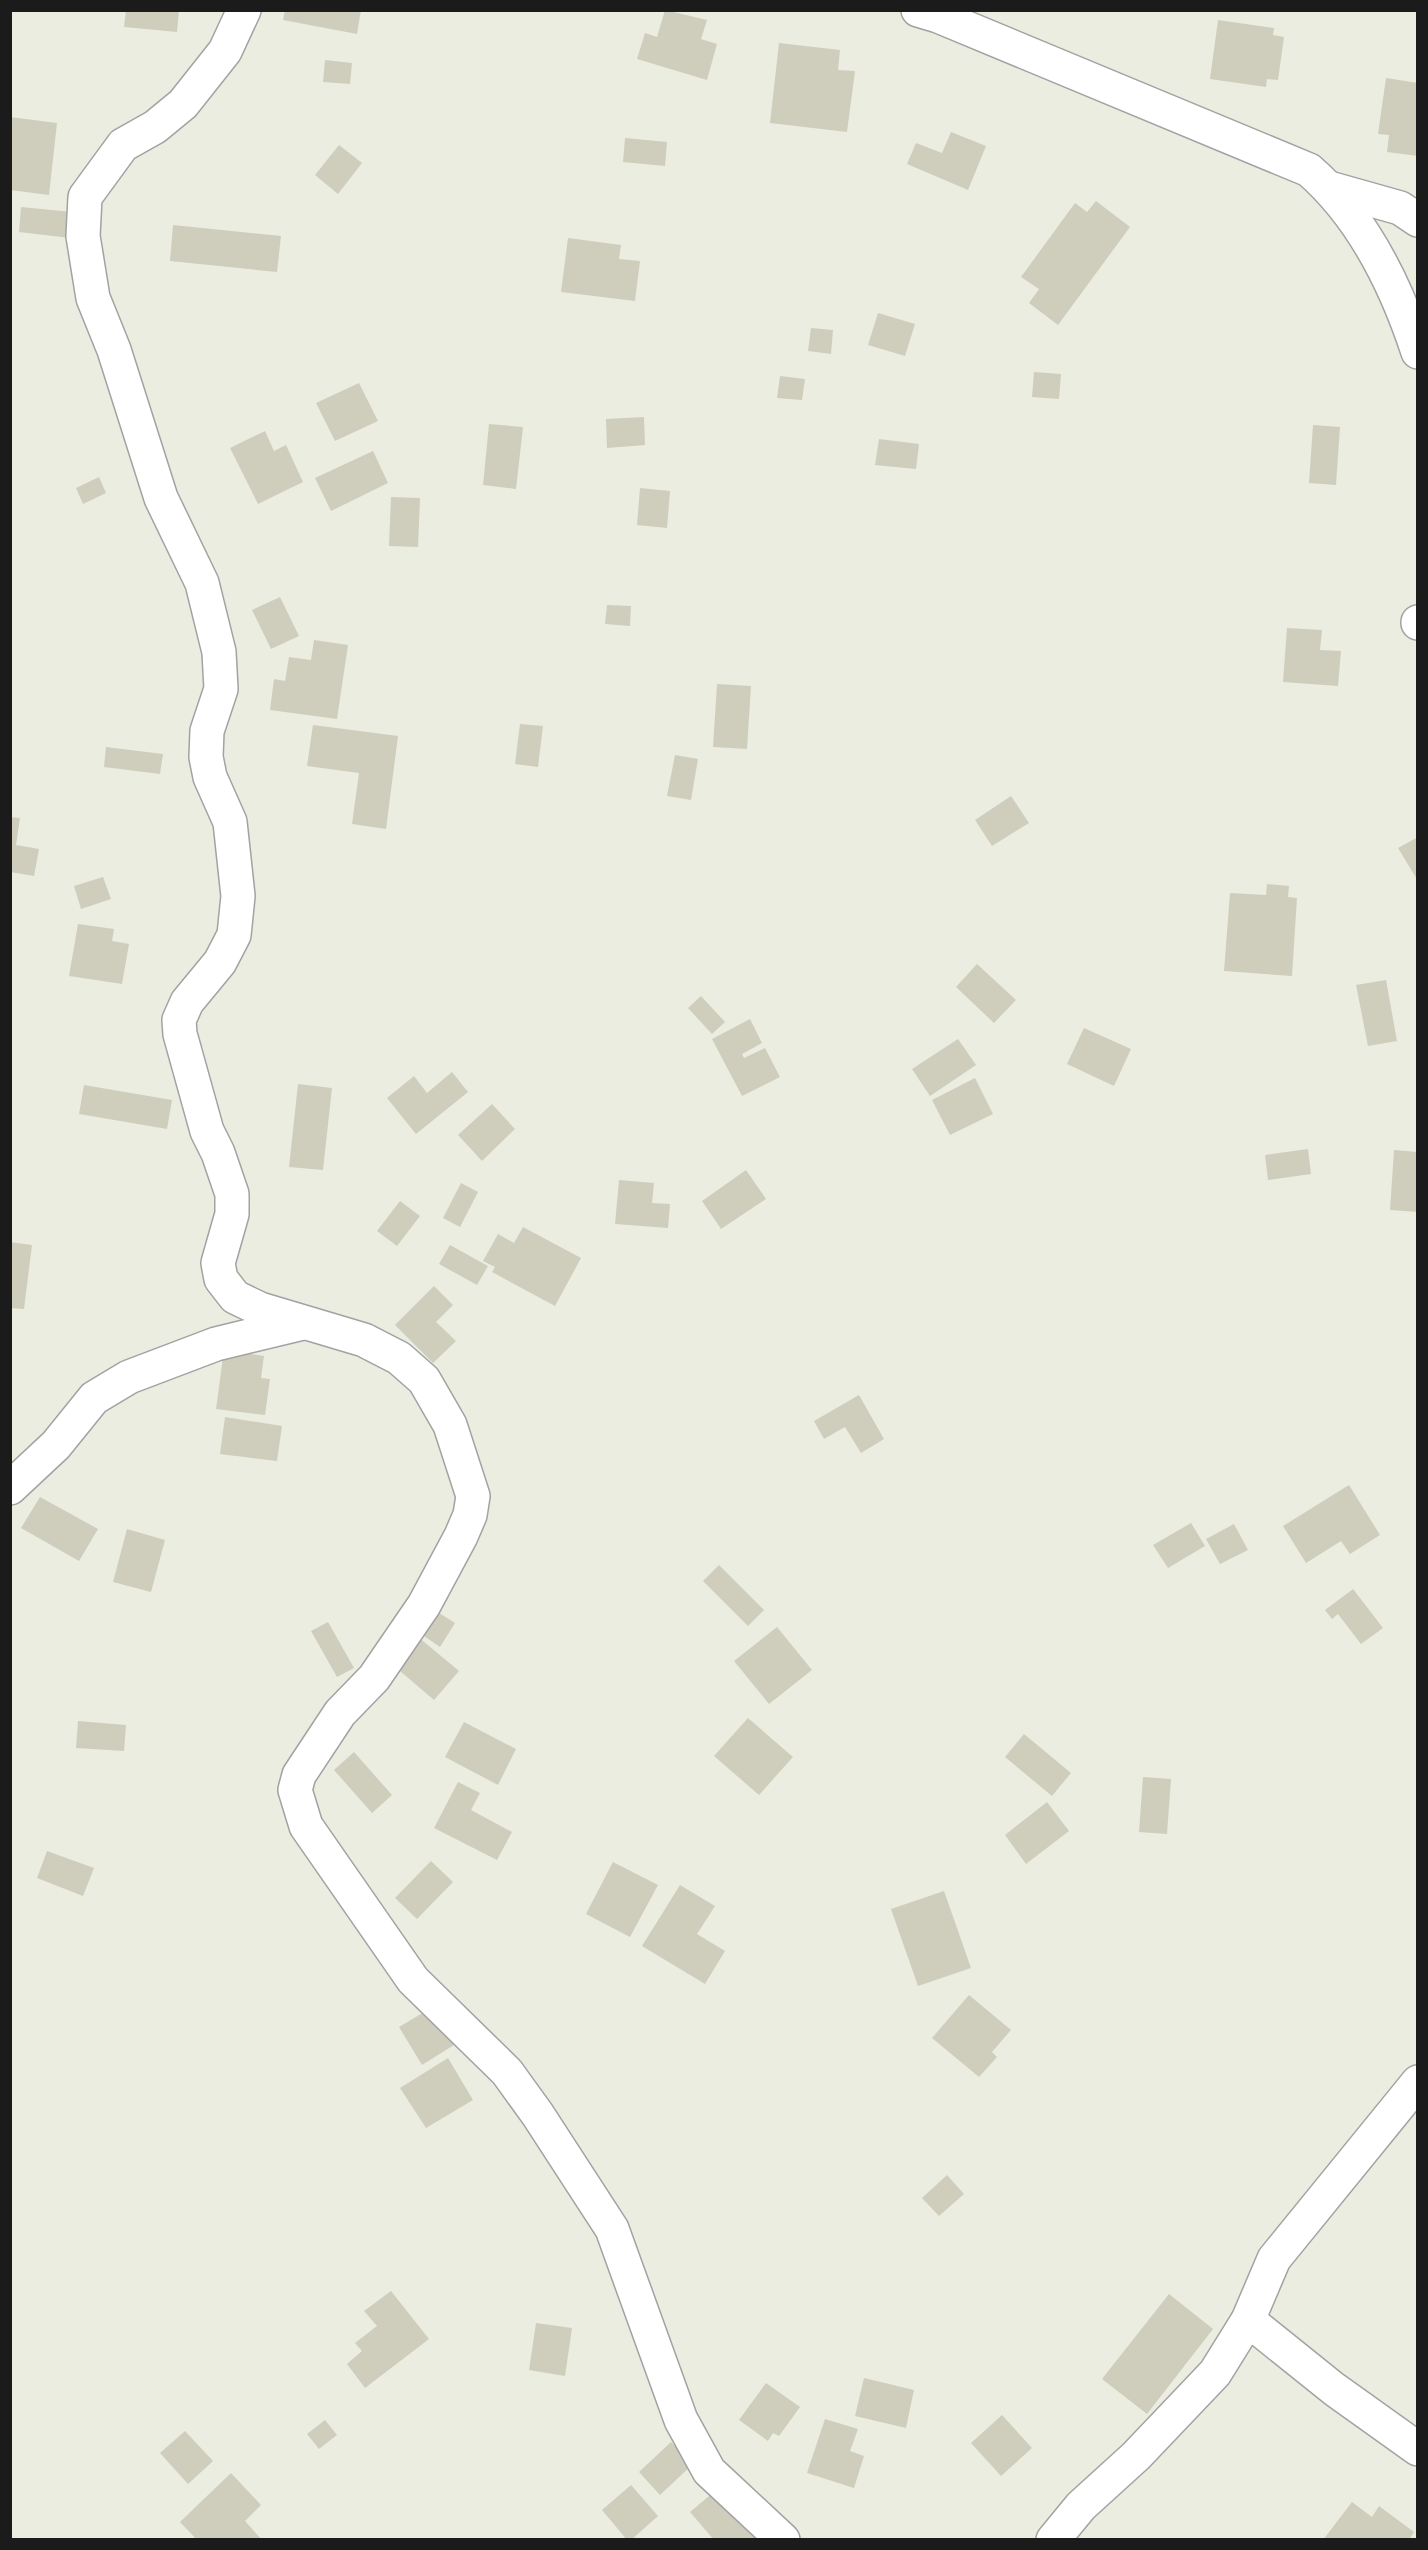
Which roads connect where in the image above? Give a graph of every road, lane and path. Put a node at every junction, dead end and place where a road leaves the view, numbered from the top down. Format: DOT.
graph roads {
  1 [pos="244,10"];
  2 [pos="933,12"];
  3 [pos="1329,188"];
  4 [pos="1418,220"];
  5 [pos="1418,352"];
  6 [pos="303,1323"];
  7 [pos="10,1488"];
  8 [pos="1418,2082"];
  9 [pos="1248,2320"];
  10 [pos="1418,2449"];
  11 [pos="783,2540"];
  12 [pos="1053,2540"];
  1 -- 6 [label="street"];
  2 -- 3 [label="street"];
  3 -- 4 [label="street"];
  3 -- 5 [label="street"];
  6 -- 7 [label="street"];
  6 -- 11 [label="street"];
  8 -- 9 [label="street"];
  9 -- 10 [label="street"];
  9 -- 12 [label="street"];
}
